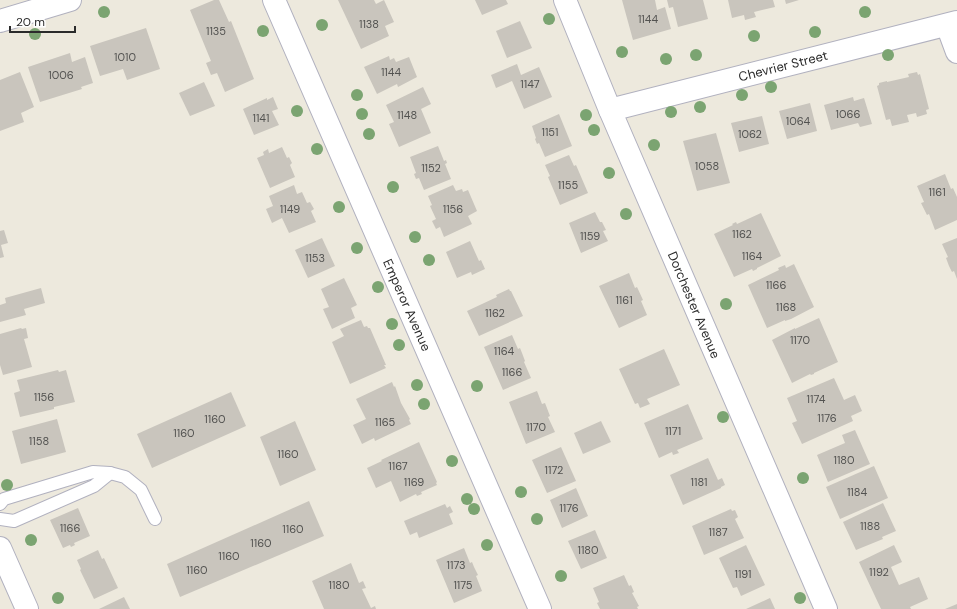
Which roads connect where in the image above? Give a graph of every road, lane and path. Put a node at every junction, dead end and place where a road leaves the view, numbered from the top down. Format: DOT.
graph roads {
  1 [pos="70,0"];
  2 [pos="274,0"];
  3 [pos="565,0"];
  4 [pos="0,21"];
  5 [pos="952,23"];
  6 [pos="957,52"];
  7 [pos="610,110"];
  8 [pos="110,473"];
  9 [pos="0,504"];
  10 [pos="0,519"];
  11 [pos="156,519"];
  12 [pos="0,548"];
  13 [pos="6,576"];
  14 [pos="27,609"];
  15 [pos="540,609"];
  16 [pos="826,609"];
  1 -- 4 [label="street"];
  2 -- 15 [label="street, Emperor Avenue"];
  3 -- 7 [label="street, Dorchester Avenue"];
  5 -- 6 [label="street"];
  5 -- 7 [label="street, Chevrier Street"];
  7 -- 16 [label="street, Dorchester Avenue"];
  8 -- 9 [label="lane"];
  8 -- 10 [label="lane"];
  8 -- 11 [label="lane"];
  12 -- 13 [label="street"];
  13 -- 14 [label="street"];
}
